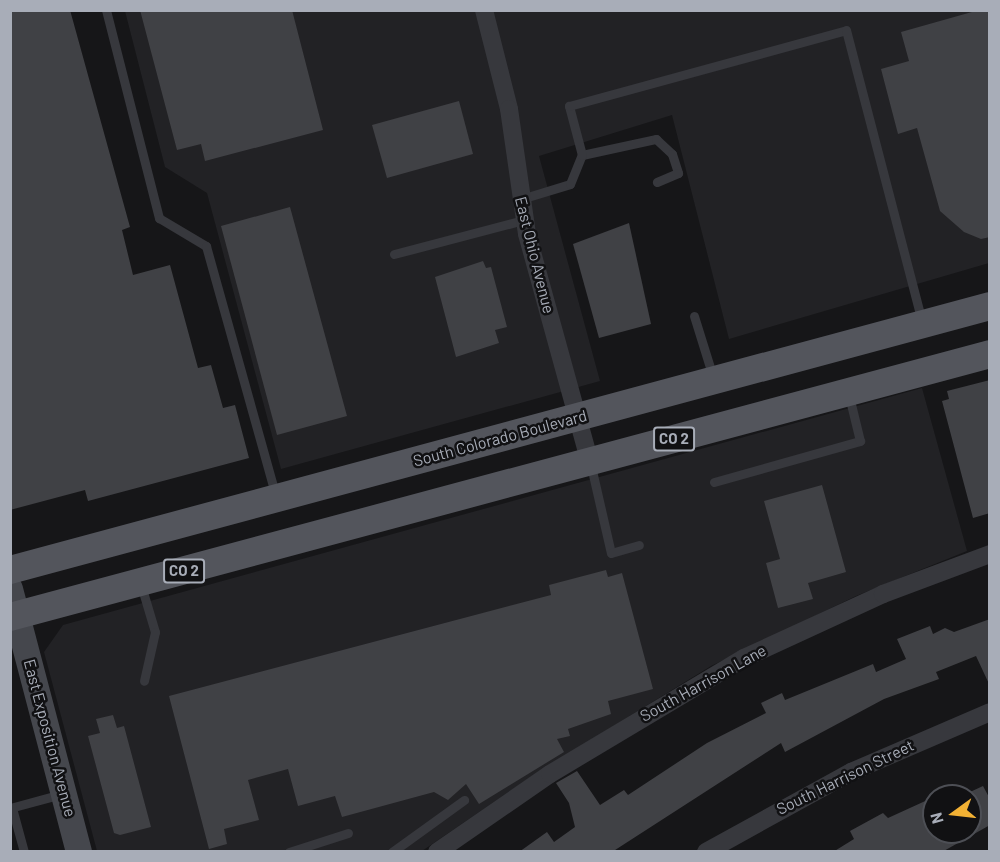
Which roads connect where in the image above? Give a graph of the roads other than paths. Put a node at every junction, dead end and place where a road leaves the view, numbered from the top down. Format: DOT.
graph roads {
  1 [pos="106,10"];
  2 [pos="484,10"];
  3 [pos="582,155"];
  4 [pos="657,182"];
  5 [pos="520,199"];
  6 [pos="524,220"];
  7 [pos="393,254"];
  8 [pos="990,306"];
  9 [pos="694,316"];
  10 [pos="923,324"];
  11 [pos="990,354"];
  12 [pos="714,380"];
  13 [pos="848,393"];
  14 [pos="578,417"];
  15 [pos="590,462"];
  16 [pos="714,482"];
  17 [pos="277,498"];
  18 [pos="639,545"];
  19 [pos="990,554"];
  20 [pos="10,570"];
  21 [pos="141,583"];
  22 [pos="13,607"];
  23 [pos="144,681"];
  24 [pos="990,712"];
  25 [pos="64,794"];
  26 [pos="464,800"];
  27 [pos="11,808"];
  28 [pos="348,832"];
  29 [pos="24,852"];
  30 [pos="79,852"];
  31 [pos="289,852"];
  32 [pos="392,852"];
  33 [pos="437,852"];
  34 [pos="706,852"];
  1 -- 17 [label="lane"];
  2 -- 5 [label="street, East Ohio Avenue"];
  3 -- 4 [label="lane"];
  3 -- 5 [label="lane"];
  3 -- 10 [label="lane"];
  5 -- 6 [label="street, East Ohio Avenue"];
  6 -- 7 [label="lane"];
  6 -- 14 [label="street, East Ohio Avenue"];
  8 -- 10 [label="main road, South Colorado Boulevard"];
  9 -- 12 [label="lane"];
  10 -- 12 [label="main road, South Colorado Boulevard"];
  11 -- 13 [label="main road, CO 2"];
  12 -- 14 [label="main road, South Colorado Boulevard"];
  13 -- 15 [label="main road, CO 2"];
  13 -- 16 [label="lane"];
  14 -- 15 [label="street, East Ohio Avenue"];
  14 -- 17 [label="main road, South Colorado Boulevard"];
  15 -- 18 [label="lane"];
  15 -- 21 [label="main road, CO 2"];
  17 -- 20 [label="main road, South Colorado Boulevard"];
  19 -- 33 [label="street, South Harrison Lane"];
  21 -- 22 [label="main road, CO 2"];
  21 -- 23 [label="lane"];
  22 -- 25 [label="street, East Exposition Avenue"];
  24 -- 34 [label="street, South Harrison Street"];
  25 -- 27 [label="lane"];
  25 -- 30 [label="street, East Exposition Avenue"];
  26 -- 32 [label="lane"];
  27 -- 29 [label="lane"];
  28 -- 31 [label="lane"];
}
